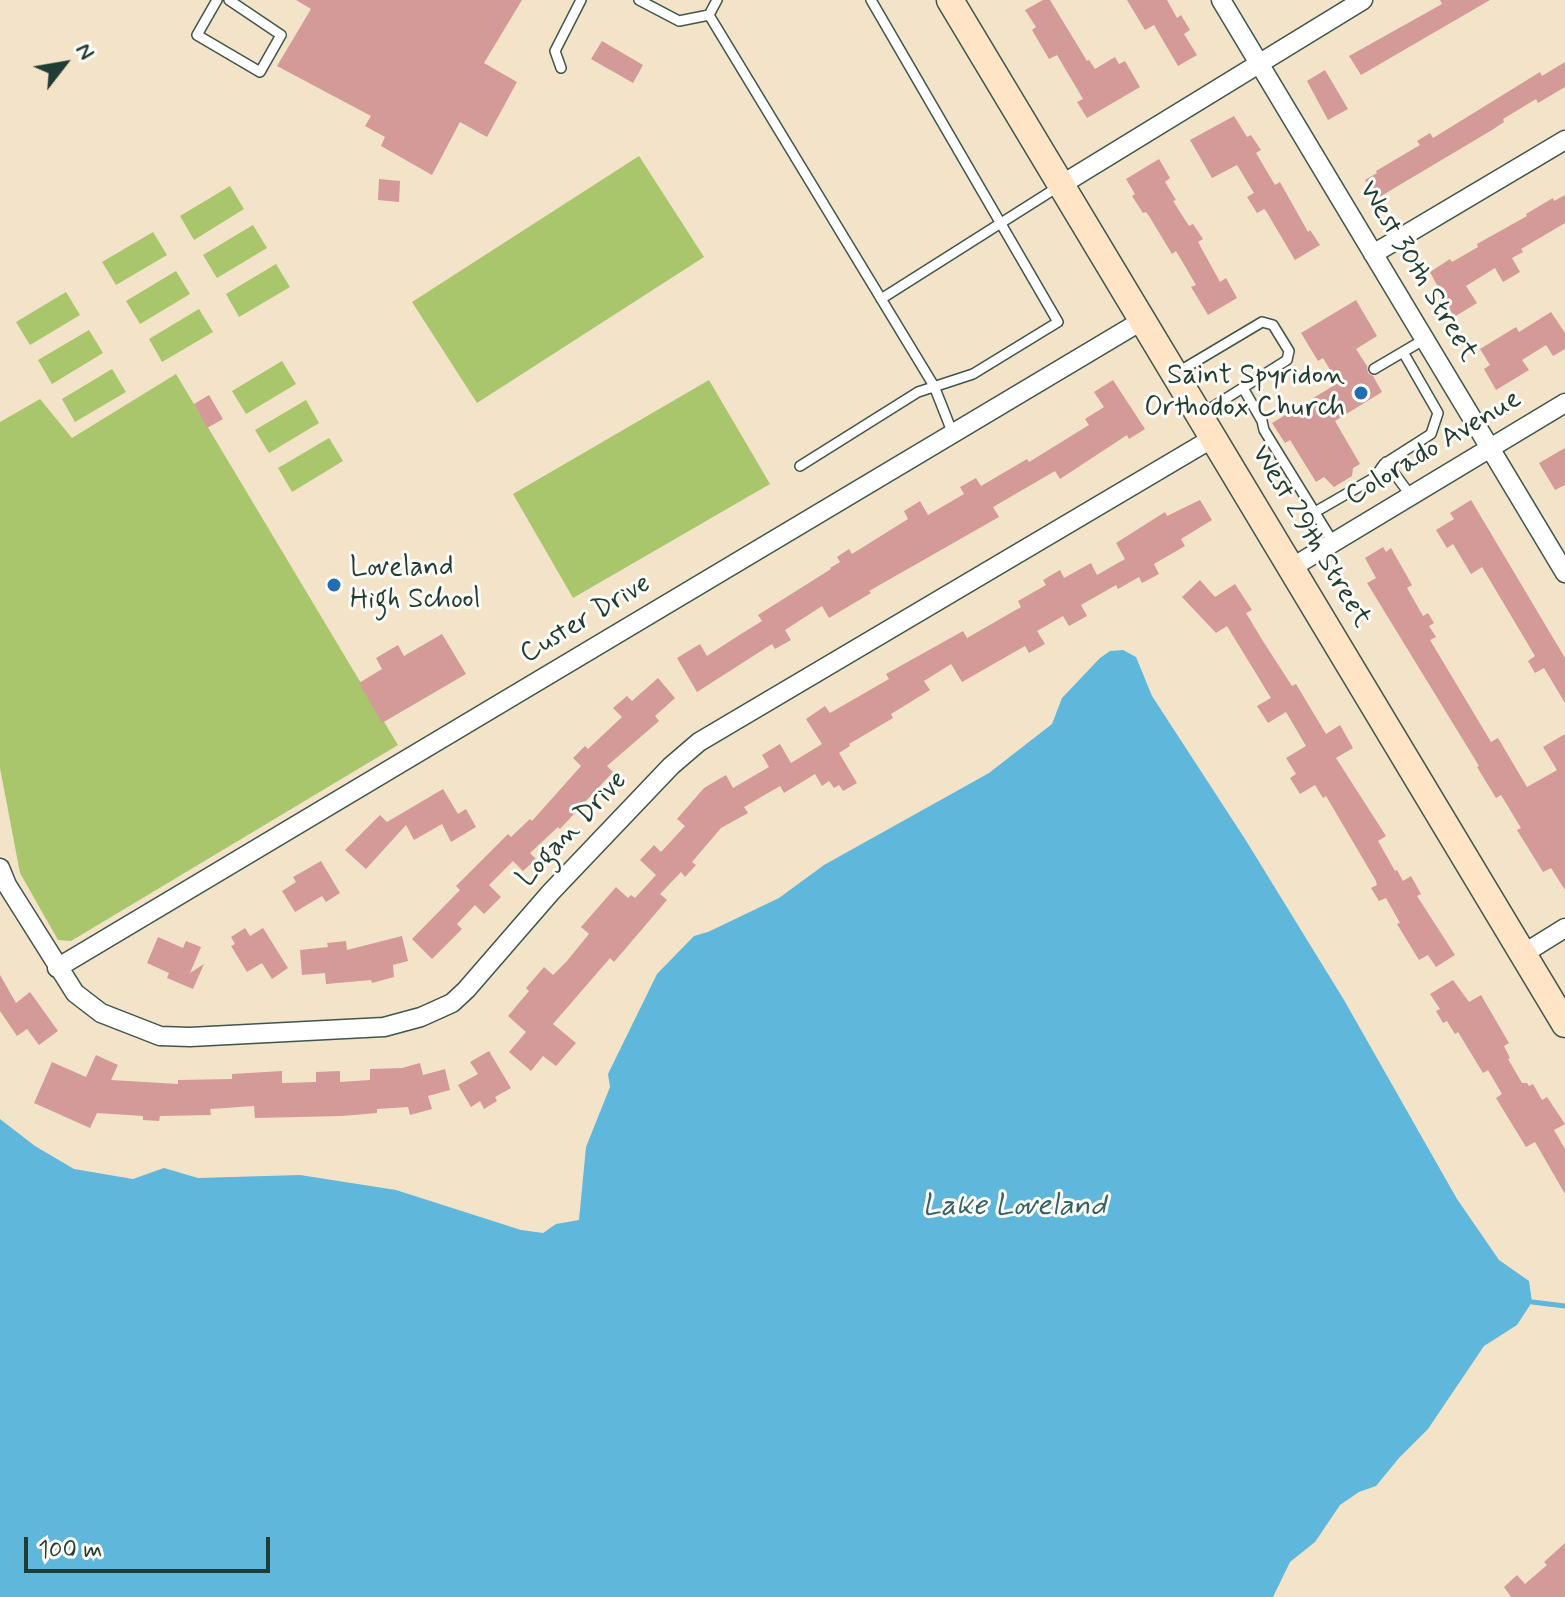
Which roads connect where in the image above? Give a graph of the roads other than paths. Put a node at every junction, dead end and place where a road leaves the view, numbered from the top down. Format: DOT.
graph roads {
  1 [pos="217,0"];
  2 [pos="229,0"];
  3 [pos="581,0"];
  4 [pos="639,0"];
  5 [pos="717,0"];
  6 [pos="871,0"];
  7 [pos="950,0"];
  8 [pos="1221,0"];
  9 [pos="1363,0"];
  10 [pos="709,15"];
  11 [pos="1258,62"];
  12 [pos="561,68"];
  13 [pos="1565,140"];
  14 [pos="1061,185"];
  15 [pos="999,223"];
  16 [pos="1373,254"];
  17 [pos="881,299"];
  18 [pos="1143,320"];
  19 [pos="1425,339"];
  20 [pos="1403,352"];
  21 [pos="1374,369"];
  22 [pos="1175,374"];
  23 [pos="934,386"];
  24 [pos="1243,388"];
  25 [pos="1565,403"];
  26 [pos="1206,427"];
  27 [pos="953,434"];
  28 [pos="1490,448"];
  29 [pos="1386,462"];
  30 [pos="800,466"];
  31 [pos="1411,496"];
  32 [pos="1315,512"];
  33 [pos="1333,542"];
  34 [pos="1291,568"];
  35 [pos="1565,573"];
  36 [pos="0,868"];
  37 [pos="1565,928"];
  38 [pos="1523,954"];
  39 [pos="57,968"];
  40 [pos="1565,1024"];
  1 -- 2 [label="lane"];
  3 -- 12 [label="lane"];
  4 -- 10 [label="lane"];
  5 -- 10 [label="lane"];
  6 -- 15 [label="lane"];
  7 -- 14 [label="main road, West 29th Street"];
  8 -- 11 [label="street, West 30th Street"];
  9 -- 11 [label="street"];
  10 -- 17 [label="lane"];
  11 -- 14 [label="street"];
  11 -- 16 [label="street, West 30th Street"];
  13 -- 16 [label="street"];
  14 -- 15 [label="lane"];
  14 -- 18 [label="main road, West 29th Street"];
  15 -- 17 [label="lane"];
  15 -- 23 [label="lane"];
  16 -- 19 [label="street, West 30th Street"];
  17 -- 23 [label="lane"];
  18 -- 22 [label="main road, West 29th Street"];
  18 -- 27 [label="street, Custer Drive"];
  19 -- 20 [label="lane"];
  19 -- 28 [label="street, West 30th Street"];
  20 -- 21 [label="lane"];
  20 -- 29 [label="lane"];
  22 -- 24 [label="lane"];
  22 -- 26 [label="main road, West 29th Street"];
  23 -- 27 [label="lane"];
  23 -- 30 [label="lane"];
  24 -- 26 [label="lane"];
  24 -- 32 [label="lane"];
  25 -- 28 [label="street, Colorado Avenue"];
  26 -- 34 [label="main road, West 29th Street"];
  26 -- 39 [label="street, Logan Drive"];
  27 -- 39 [label="street, Custer Drive"];
  28 -- 31 [label="street, Colorado Avenue"];
  28 -- 35 [label="street, West 30th Street"];
  29 -- 31 [label="lane"];
  29 -- 32 [label="lane"];
  31 -- 33 [label="street, Colorado Avenue"];
  32 -- 33 [label="lane"];
  33 -- 34 [label="street, Colorado Avenue"];
  34 -- 38 [label="main road, West 29th Street"];
  36 -- 39 [label="street, Logan Drive"];
  37 -- 38 [label="street"];
  38 -- 40 [label="main road, West 29th Street"];
}
